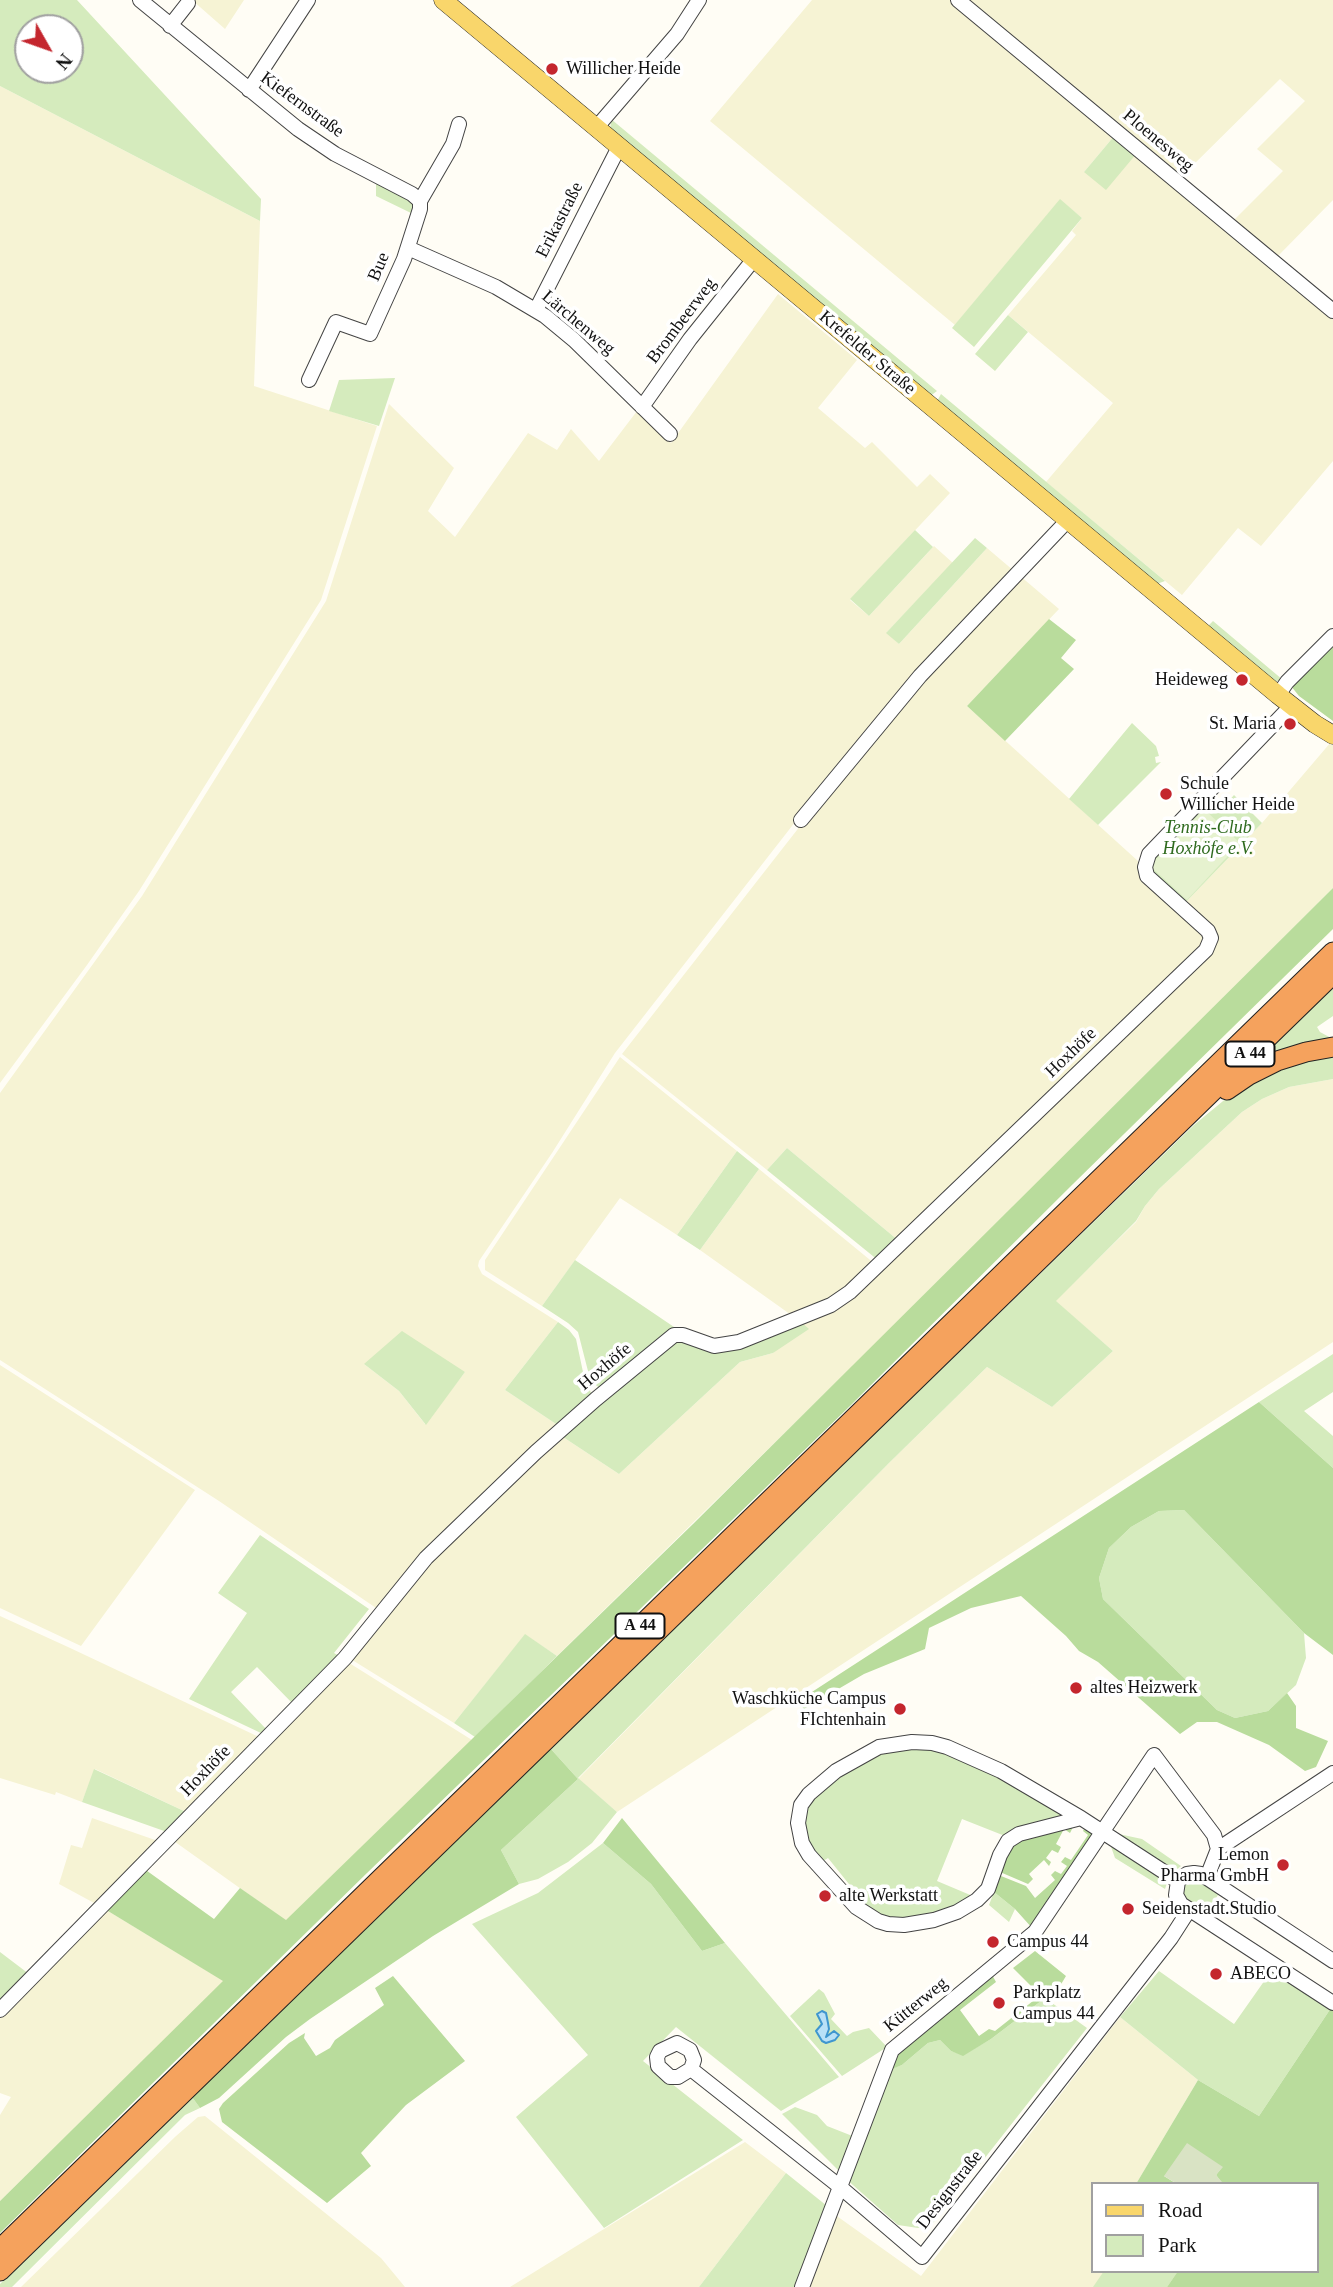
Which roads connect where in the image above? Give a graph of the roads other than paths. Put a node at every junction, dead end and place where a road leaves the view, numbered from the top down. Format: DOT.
graph roads {
  1 [pos="140,0"];
  2 [pos="308,0"];
  3 [pos="443,0"];
  4 [pos="699,0"];
  5 [pos="958,0"];
  6 [pos="188,3"];
  7 [pos="170,26"];
  8 [pos="249,90"];
  9 [pos="459,124"];
  10 [pos="596,128"];
  11 [pos="619,147"];
  12 [pos="420,201"];
  13 [pos="408,248"];
  14 [pos="754,259"];
  15 [pos="536,310"];
  16 [pos="1333,311"];
  17 [pos="309,380"];
  18 [pos="642,407"];
  19 [pos="670,434"];
  20 [pos="1068,520"];
  21 [pos="1333,636"];
  22 [pos="1285,701"];
  23 [pos="1333,736"];
  24 [pos="801,820"];
  25 [pos="1333,952"];
  26 [pos="1333,974"];
  27 [pos="1333,1047"];
  28 [pos="1168,1135"];
  29 [pos="1333,1773"];
  30 [pos="1081,1818"];
  31 [pos="1102,1832"];
  32 [pos="1218,1849"];
  33 [pos="1207,1877"];
  34 [pos="1178,1881"];
  35 [pos="1189,1910"];
  36 [pos="1333,1961"];
  37 [pos="1333,2003"];
  38 [pos="0,2010"];
  39 [pos="691,2069"];
  40 [pos="839,2186"];
  41 [pos="0,2249"];
  42 [pos="0,2271"];
  43 [pos="802,2287"];
  1 -- 7 [label="street, Kiefernstraße"];
  2 -- 8 [label="street"];
  3 -- 10 [label="main road, Krefelder Straße"];
  4 -- 10 [label="street"];
  5 -- 16 [label="street, Ploenesweg"];
  6 -- 7 [label="street"];
  7 -- 8 [label="street, Kiefernstraße"];
  8 -- 12 [label="street, Kiefernstraße"];
  9 -- 12 [label="street, Bue"];
  10 -- 11 [label="main road, Krefelder Straße"];
  11 -- 14 [label="main road, Krefelder Straße"];
  11 -- 15 [label="street, Erikastraße"];
  12 -- 13 [label="street, Bue"];
  13 -- 15 [label="street, Lärchenweg"];
  13 -- 17 [label="street, Bue"];
  14 -- 18 [label="street, Brombeerweg"];
  14 -- 20 [label="main road, Krefelder Straße"];
  15 -- 18 [label="street, Lärchenweg"];
  18 -- 19 [label="street, Lärchenweg"];
  20 -- 22 [label="main road, Krefelder Straße"];
  20 -- 24 [label="street"];
  21 -- 22 [label="street"];
  22 -- 23 [label="main road, Krefelder Straße"];
  22 -- 38 [label="street, Hoxhöfe"];
  25 -- 41 [label="highway, A 44"];
  26 -- 28 [label="highway, A 44"];
  27 -- 28 [label="highway"];
  28 -- 42 [label="highway, A 44"];
  29 -- 32 [label="street"];
  30 -- 30 [label="street"];
  30 -- 31 [label="street"];
  31 -- 32 [label="street, Kütterweg"];
  31 -- 34 [label="street"];
  31 -- 40 [label="street, Kütterweg"];
  32 -- 33 [label="street"];
  33 -- 34 [label="street"];
  33 -- 36 [label="street"];
  34 -- 35 [label="street"];
  35 -- 37 [label="street"];
  35 -- 40 [label="street, Designstraße"];
  39 -- 40 [label="street, Designstraße"];
  40 -- 43 [label="street, Kütterweg"];
}
